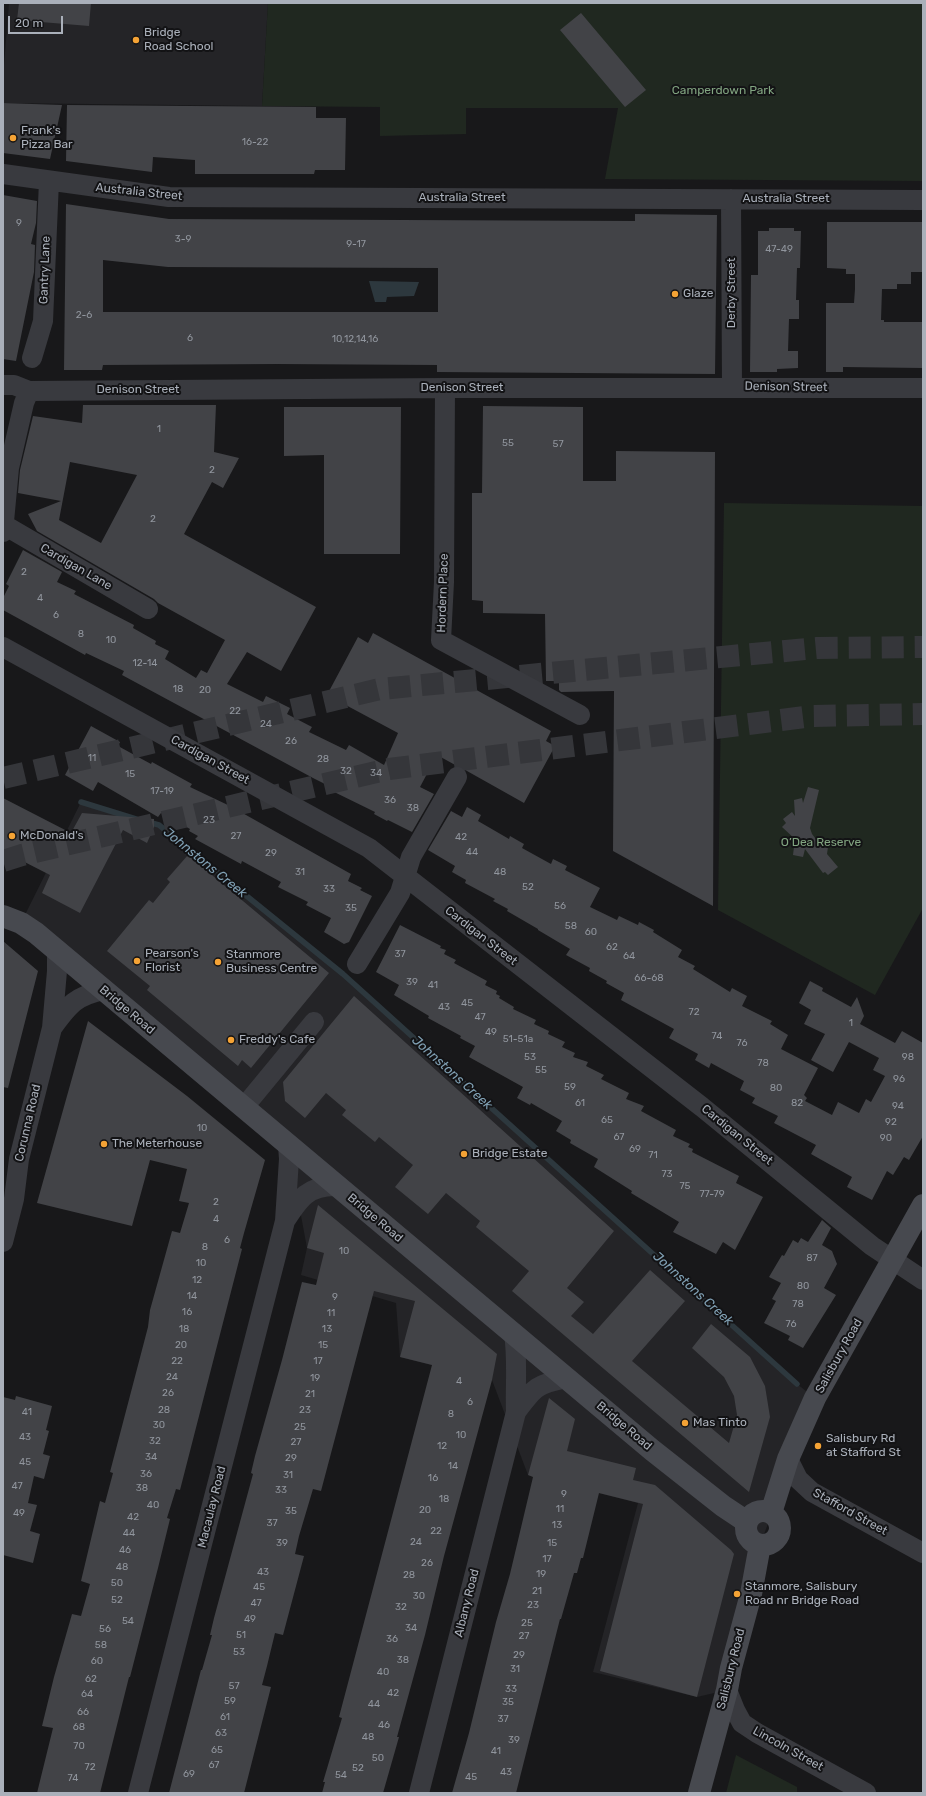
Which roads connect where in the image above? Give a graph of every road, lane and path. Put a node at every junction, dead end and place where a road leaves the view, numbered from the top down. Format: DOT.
graph roads {
  1 [pos="3,174"];
  2 [pos="49,181"];
  3 [pos="731,199"];
  4 [pos="923,200"];
  5 [pos="32,358"];
  6 [pos="3,385"];
  7 [pos="732,387"];
  8 [pos="446,388"];
  9 [pos="923,388"];
  10 [pos="29,391"];
  11 [pos="4,529"];
  12 [pos="148,609"];
  13 [pos="3,647"];
  14 [pos="580,716"];
  15 [pos="457,777"];
  16 [pos="405,877"];
  17 [pos="3,916"];
  18 [pos="57,951"];
  19 [pos="357,964"];
  20 [pos="104,990"];
  21 [pos="314,1022"];
  22 [pos="52,1028"];
  23 [pos="244,1107"];
  24 [pos="288,1145"];
  25 [pos="337,1186"];
  26 [pos="923,1205"];
  27 [pos="285,1221"];
  28 [pos="3,1242"];
  29 [pos="892,1260"];
  30 [pos="923,1280"];
  31 [pos="514,1334"];
  32 [pos="566,1378"];
  33 [pos="516,1412"];
  34 [pos="788,1459"];
  35 [pos="771,1513"];
  36 [pos="747,1522"];
  37 [pos="760,1545"];
  38 [pos="923,1553"];
  39 [pos="727,1690"];
  40 [pos="138,1793"];
  41 [pos="419,1793"];
  42 [pos="699,1793"];
  43 [pos="866,1793"];
  1 -- 2 [label="street, Australia Street"];
  2 -- 3 [label="street, Australia Street"];
  2 -- 5 [label="street, Gantry Lane"];
  3 -- 4 [label="street, Australia Street"];
  3 -- 7 [label="street, Derby Street"];
  6 -- 10 [label="street, Denison Street"];
  7 -- 8 [label="street, Denison Street"];
  7 -- 9 [label="street, Denison Street"];
  8 -- 10 [label="street, Denison Street"];
  8 -- 14 [label="street, Hordern Place"];
  10 -- 11 [label="street"];
  11 -- 12 [label="street, Cardigan Lane"];
  13 -- 16 [label="street, Cardigan Street"];
  15 -- 16 [label="street"];
  16 -- 19 [label="street"];
  16 -- 29 [label="street, Cardigan Street"];
  17 -- 18 [label="main road, Bridge Road"];
  18 -- 20 [label="main road, Bridge Road"];
  18 -- 22 [label="street, Corunna Road"];
  20 -- 22 [label="street, Corunna Road"];
  20 -- 23 [label="main road, Bridge Road"];
  21 -- 23 [label="street"];
  22 -- 28 [label="street, Corunna Road"];
  23 -- 24 [label="main road, Bridge Road"];
  24 -- 25 [label="main road, Bridge Road"];
  24 -- 27 [label="street, Macaulay Road"];
  25 -- 27 [label="street, Macaulay Road"];
  25 -- 31 [label="main road, Bridge Road"];
  26 -- 29 [label="main road, Salisbury Road"];
  27 -- 40 [label="street, Macaulay Road"];
  29 -- 30 [label="street, Cardigan Street"];
  29 -- 34 [label="main road, Salisbury Road"];
  31 -- 32 [label="main road, Bridge Road"];
  31 -- 33 [label="street, Albany Road"];
  32 -- 33 [label="street, Albany Road"];
  32 -- 36 [label="main road, Bridge Road"];
  33 -- 41 [label="street, Albany Road"];
  34 -- 35 [label="main road, Salisbury Road"];
  34 -- 38 [label="street, Stafford Street"];
  35 -- 36 [label="main road"];
  35 -- 37 [label="main road"];
  36 -- 37 [label="main road"];
  37 -- 39 [label="main road, Salisbury Road"];
  39 -- 42 [label="main road, Salisbury Road"];
  39 -- 43 [label="street, Lincoln Street"];
}
